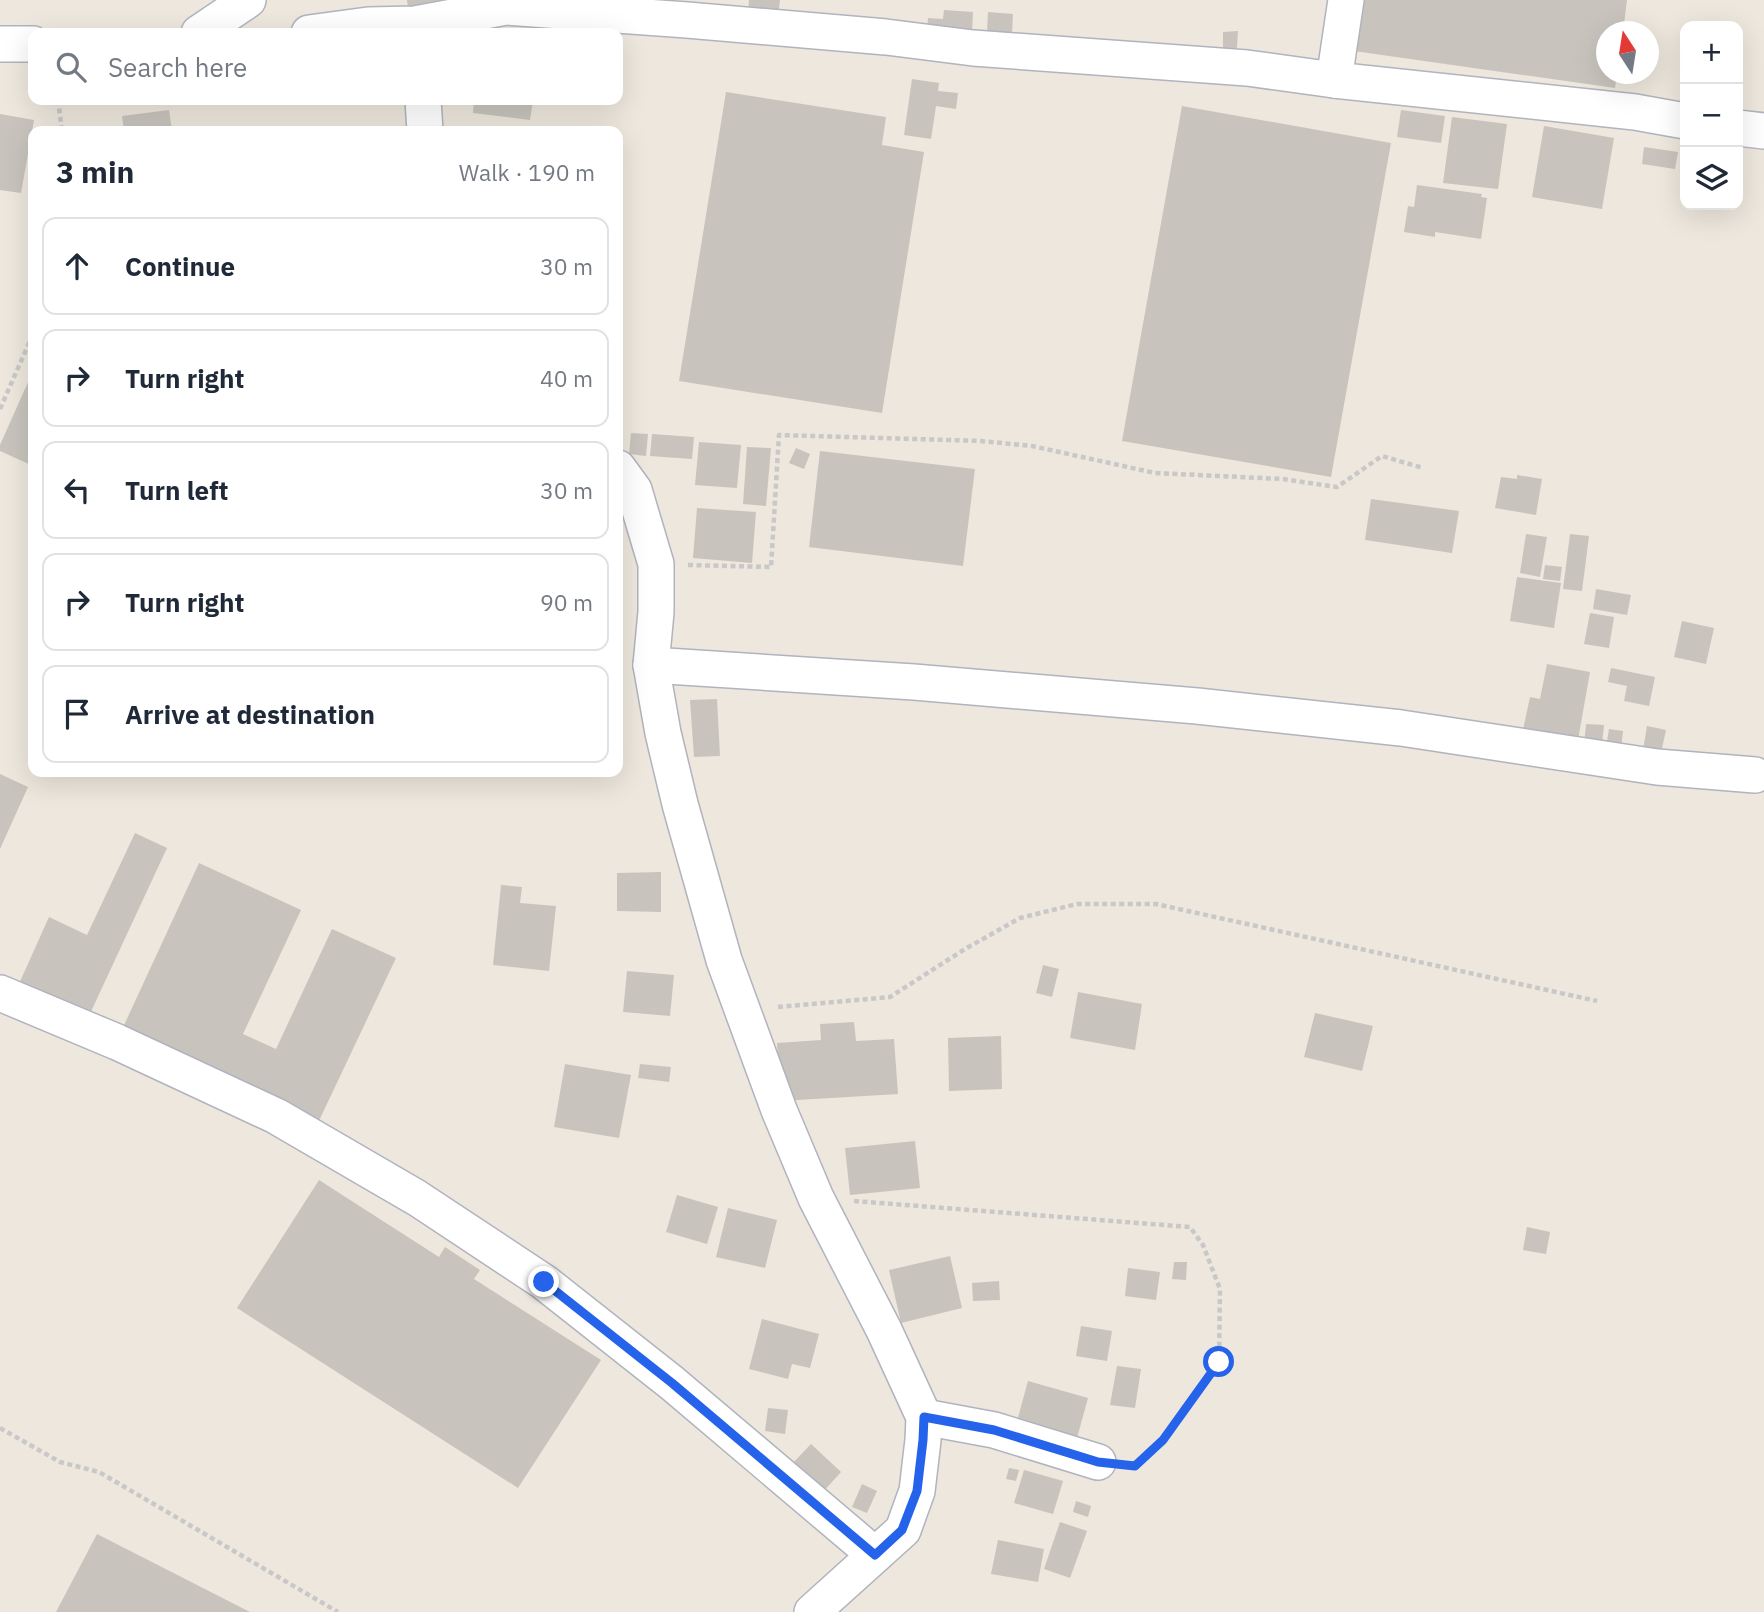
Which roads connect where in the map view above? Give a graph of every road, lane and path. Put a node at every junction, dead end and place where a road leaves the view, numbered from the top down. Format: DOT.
graph roads {
  1 [pos="248,0"];
  2 [pos="1346,0"];
  3 [pos="206,28"];
  4 [pos="346,28"];
  5 [pos="404,28"];
  6 [pos="420,28"];
  7 [pos="0,44"];
  8 [pos="28,44"];
  9 [pos="1334,80"];
  10 [pos="59,105"];
  11 [pos="423,105"];
  12 [pos="1680,120"];
  13 [pos="61,126"];
  14 [pos="425,126"];
  15 [pos="1743,129"];
  16 [pos="1764,131"];
  17 [pos="28,345"];
  18 [pos="0,409"];
  19 [pos="1423,468"];
  20 [pos="623,475"];
  21 [pos="656,564"];
  22 [pos="651,665"];
  23 [pos="1755,775"];
  24 [pos="0,993"];
  25 [pos="1597,1001"];
  26 [pos="742,1010"];
  27 [pos="816,1198"];
  28 [pos="924,1417"];
  29 [pos="0,1427"];
  30 [pos="1098,1462"];
  31 [pos="875,1555"];
  32 [pos="338,1612"];
  33 [pos="812,1612"];
  1 -- 3 [label="street"];
  2 -- 9 [label="street"];
  4 -- 5 [label="street"];
  6 -- 9 [label="street"];
  7 -- 8 [label="street"];
  9 -- 12 [label="street"];
  10 -- 13 [label="path"];
  11 -- 14 [label="street"];
  15 -- 16 [label="street"];
  17 -- 18 [label="path"];
  19 -- 21 [label="path"];
  20 -- 21 [label="street"];
  21 -- 22 [label="street"];
  22 -- 23 [label="street"];
  22 -- 26 [label="street"];
  24 -- 31 [label="street"];
  25 -- 26 [label="path"];
  26 -- 27 [label="street"];
  27 -- 28 [label="street"];
  27 -- 30 [label="path"];
  28 -- 30 [label="street"];
  28 -- 31 [label="street"];
  29 -- 32 [label="path"];
  31 -- 33 [label="street"];
}
